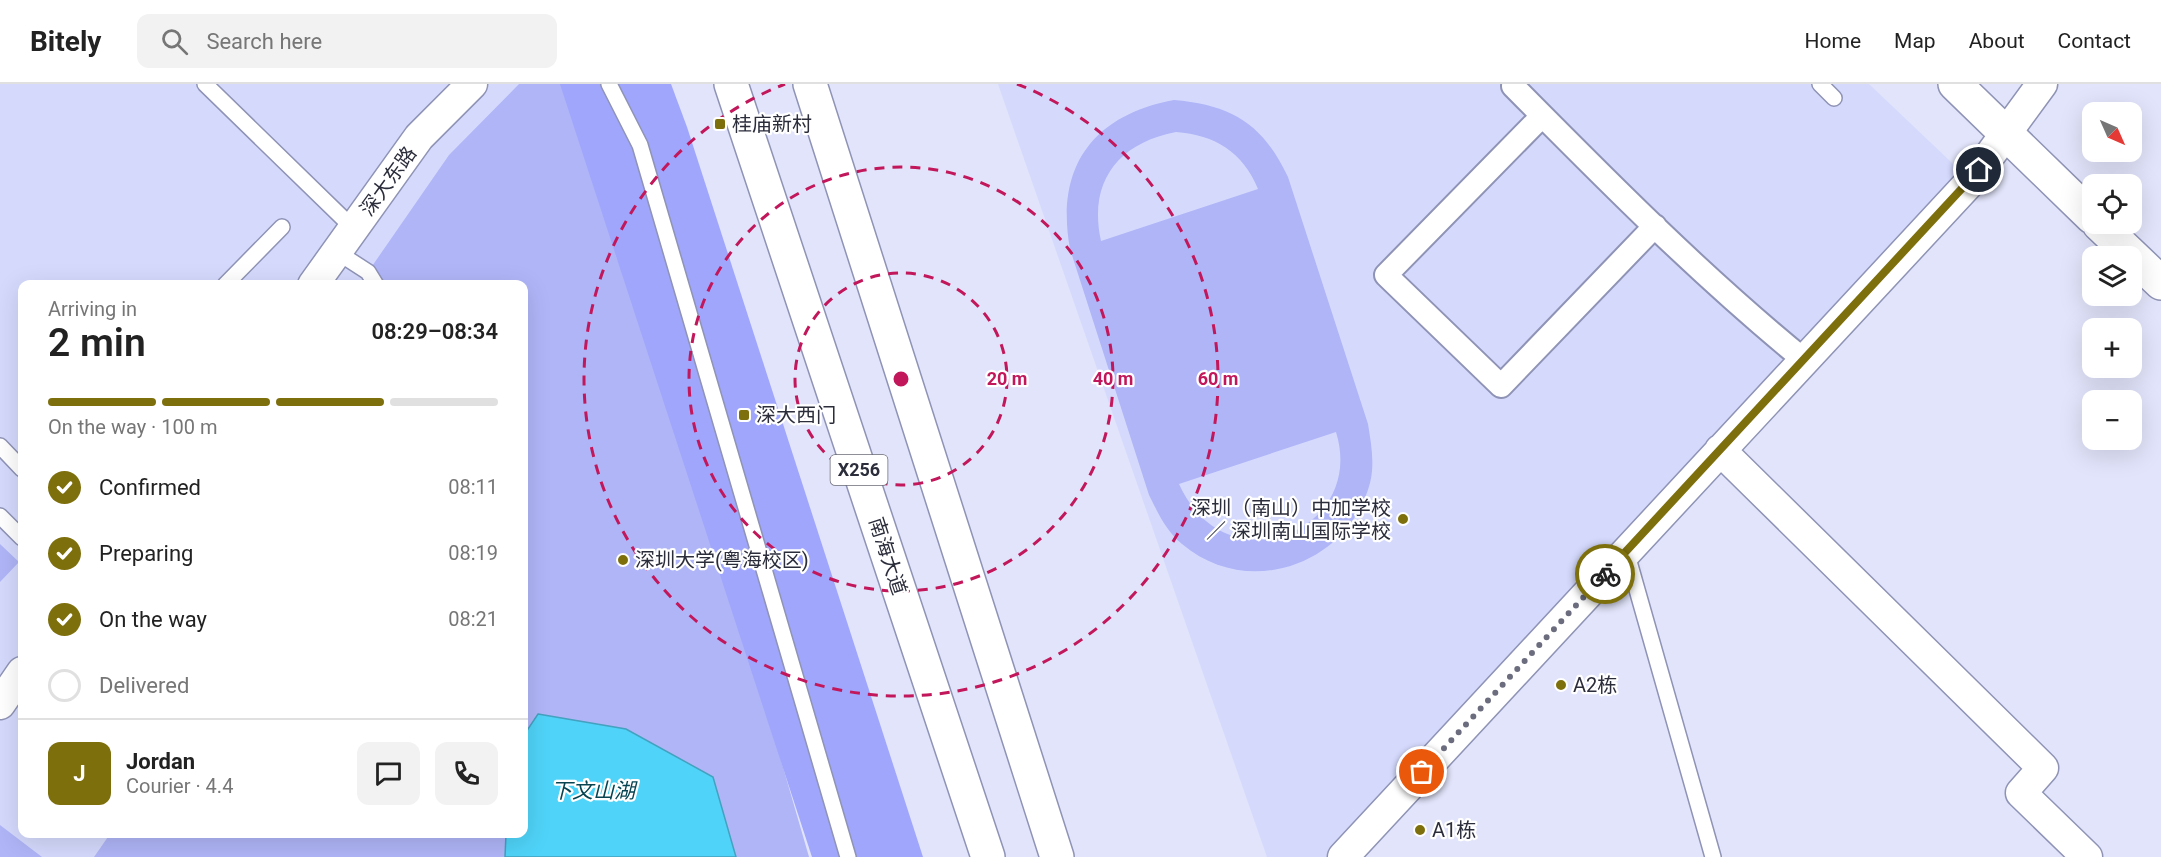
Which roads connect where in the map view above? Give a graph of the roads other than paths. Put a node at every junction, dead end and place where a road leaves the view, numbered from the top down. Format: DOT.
graph roads {
  1 [pos="206,84"];
  2 [pos="472,84"];
  3 [pos="609,84"];
  4 [pos="730,84"];
  5 [pos="810,84"];
  6 [pos="1820,84"];
  7 [pos="1955,84"];
  8 [pos="2042,84"];
  9 [pos="1513,86"];
  10 [pos="1834,98"];
  11 [pos="1542,116"];
  12 [pos="2007,135"];
  13 [pos="2082,207"];
  14 [pos="1655,226"];
  15 [pos="282,227"];
  16 [pos="2110,234"];
  17 [pos="345,240"];
  18 [pos="230,280"];
  19 [pos="317,280"];
  20 [pos="373,280"];
  21 [pos="2161,283"];
  22 [pos="1804,360"];
  23 [pos="0,446"];
  24 [pos="1720,450"];
  25 [pos="18,465"];
  26 [pos="0,516"];
  27 [pos="18,534"];
  28 [pos="1626,551"];
  29 [pos="18,678"];
  30 [pos="0,704"];
  31 [pos="848,857"];
  32 [pos="988,857"];
  33 [pos="1057,857"];
  34 [pos="1343,857"];
  35 [pos="1713,857"];
  36 [pos="2087,857"];
  1 -- 17 [label="lane"];
  2 -- 17 [label="street, 深大东路"];
  3 -- 31 [label="lane"];
  4 -- 32 [label="main road, 南海大道 / X256"];
  5 -- 33 [label="main road"];
  6 -- 10 [label="lane"];
  7 -- 12 [label="main road"];
  8 -- 12 [label="street"];
  9 -- 11 [label="street"];
  11 -- 14 [label="street"];
  11 -- 14 [label="street"];
  12 -- 13 [label="main road"];
  12 -- 22 [label="street"];
  14 -- 22 [label="street"];
  15 -- 18 [label="lane"];
  16 -- 21 [label="main road"];
  17 -- 19 [label="street, 深大东路"];
  17 -- 20 [label="lane"];
  22 -- 24 [label="street"];
  23 -- 25 [label="lane"];
  24 -- 28 [label="street"];
  24 -- 36 [label="street"];
  26 -- 27 [label="lane"];
  28 -- 34 [label="street"];
  28 -- 35 [label="lane"];
  29 -- 30 [label="street"];
}
